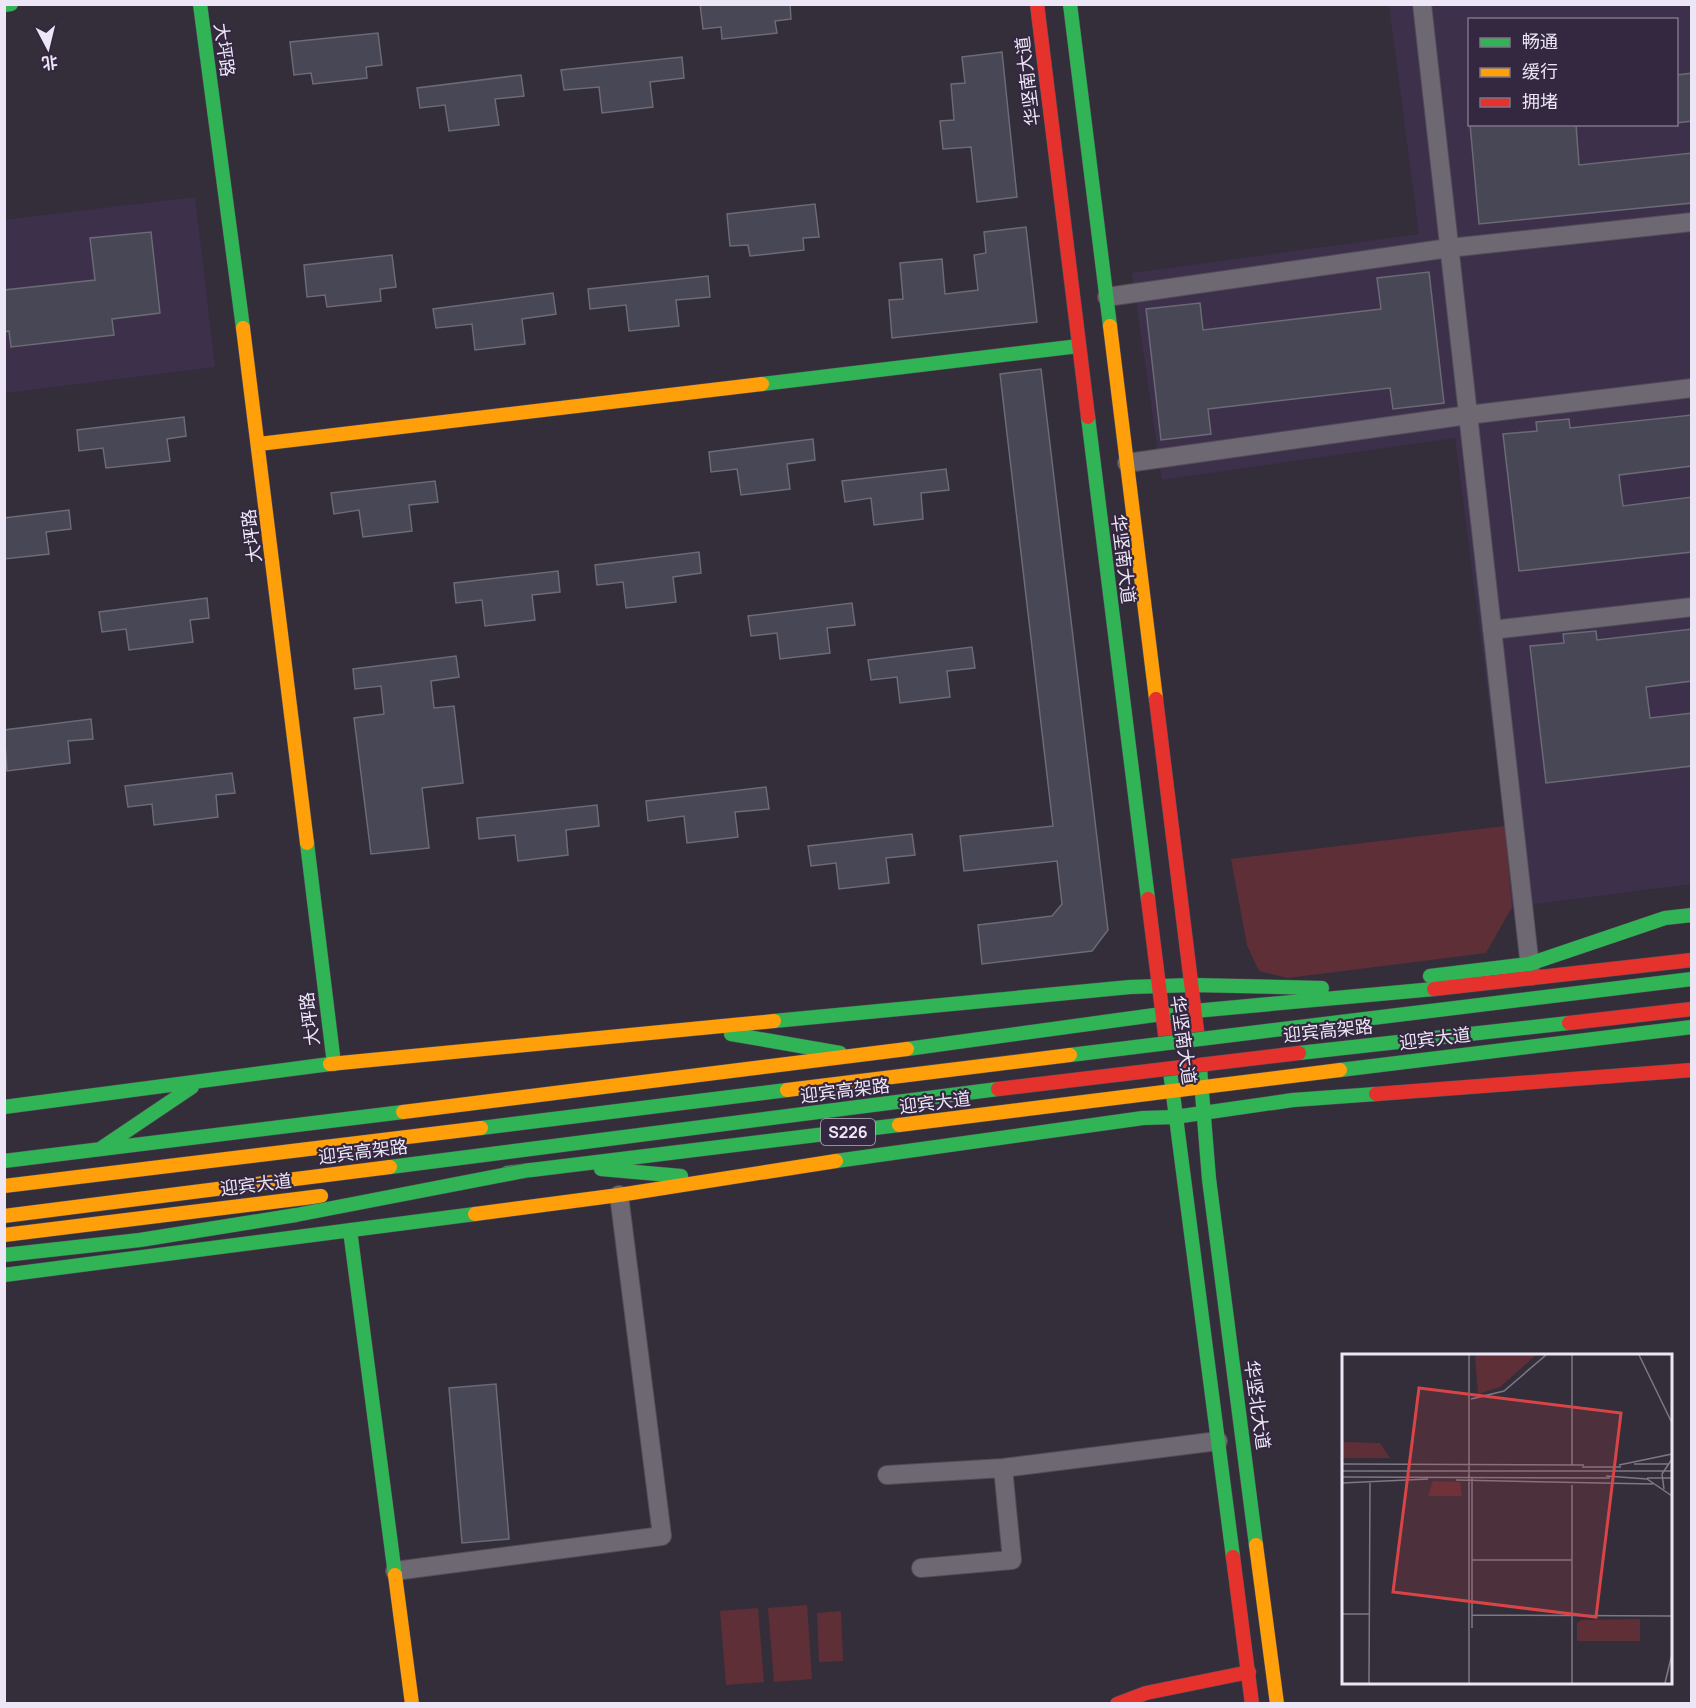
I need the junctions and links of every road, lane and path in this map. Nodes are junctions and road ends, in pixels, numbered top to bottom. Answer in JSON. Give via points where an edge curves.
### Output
{"nodes":[{"id":1,"x":11,"y":4,"type":"edge"},
{"id":2,"x":200,"y":4,"type":"edge"},
{"id":3,"x":1037,"y":4,"type":"edge"},
{"id":4,"x":1070,"y":4,"type":"edge"},
{"id":5,"x":1422,"y":4,"type":"edge"},
{"id":6,"x":4,"y":5,"type":"edge"},
{"id":7,"x":1692,"y":222,"type":"edge"},
{"id":8,"x":1449,"y":248,"type":"junction"},
{"id":9,"x":1107,"y":297,"type":"junction"},
{"id":10,"x":1079,"y":346,"type":"junction"},
{"id":11,"x":1692,"y":388,"type":"edge"},
{"id":12,"x":1468,"y":415,"type":"junction"},
{"id":13,"x":259,"y":444,"type":"junction"},
{"id":14,"x":1127,"y":463,"type":"junction"},
{"id":15,"x":1692,"y":608,"type":"edge"},
{"id":16,"x":1492,"y":630,"type":"junction"},
{"id":17,"x":1692,"y":915,"type":"edge"},
{"id":18,"x":1692,"y":960,"type":"edge"},
{"id":19,"x":1530,"y":972,"type":"junction"},
{"id":20,"x":1692,"y":980,"type":"edge"},
{"id":21,"x":1193,"y":985,"type":"junction"},
{"id":22,"x":1158,"y":988,"type":"junction"},
{"id":23,"x":1692,"y":1009,"type":"edge"},
{"id":24,"x":1195,"y":1011,"type":"junction"},
{"id":25,"x":1162,"y":1014,"type":"junction"},
{"id":26,"x":1692,"y":1027,"type":"edge"},
{"id":27,"x":698,"y":1029,"type":"junction"},
{"id":28,"x":855,"y":1056,"type":"junction"},
{"id":29,"x":334,"y":1064,"type":"junction"},
{"id":30,"x":1692,"y":1070,"type":"edge"},
{"id":31,"x":197,"y":1084,"type":"junction"},
{"id":32,"x":1202,"y":1087,"type":"junction"},
{"id":33,"x":1173,"y":1092,"type":"junction"},
{"id":34,"x":4,"y":1107,"type":"edge"},
{"id":35,"x":842,"y":1110,"type":"junction"},
{"id":36,"x":1204,"y":1112,"type":"junction"},
{"id":37,"x":1175,"y":1117,"type":"junction"},
{"id":38,"x":100,"y":1149,"type":"junction"},
{"id":39,"x":4,"y":1161,"type":"edge"},
{"id":40,"x":567,"y":1165,"type":"junction"},
{"id":41,"x":714,"y":1179,"type":"junction"},
{"id":42,"x":4,"y":1186,"type":"edge"},
{"id":43,"x":619,"y":1196,"type":"junction"},
{"id":44,"x":4,"y":1216,"type":"edge"},
{"id":45,"x":350,"y":1230,"type":"junction"},
{"id":46,"x":4,"y":1234,"type":"edge"},
{"id":47,"x":4,"y":1255,"type":"edge"},
{"id":48,"x":4,"y":1275,"type":"edge"},
{"id":49,"x":1218,"y":1441,"type":"junction"},
{"id":50,"x":1003,"y":1468,"type":"junction"},
{"id":51,"x":887,"y":1475,"type":"dead end"},
{"id":52,"x":921,"y":1568,"type":"dead end"},
{"id":53,"x":396,"y":1571,"type":"junction"},
{"id":54,"x":1249,"y":1672,"type":"junction"},
{"id":55,"x":412,"y":1704,"type":"edge"},
{"id":56,"x":1117,"y":1704,"type":"edge"},
{"id":57,"x":1252,"y":1704,"type":"edge"},
{"id":58,"x":1277,"y":1704,"type":"edge"}],
"edges":[{"from":1,"to":6,"type":"main road"},
{"from":2,"to":13,"type":"main road","name":"大坪路"},
{"from":3,"to":10,"type":"main road","name":"华坚南大道"},
{"from":4,"to":9,"type":"main road","name":"华坚南大道"},
{"from":5,"to":8,"type":"street"},
{"from":7,"to":8,"type":"street"},
{"from":8,"to":9,"type":"street"},
{"from":8,"to":12,"type":"street"},
{"from":9,"to":14,"type":"main road","name":"华坚南大道"},
{"from":10,"to":13,"type":"main road"},
{"from":10,"to":22,"type":"main road","name":"华坚南大道"},
{"from":11,"to":12,"type":"street"},
{"from":12,"to":14,"type":"street"},
{"from":12,"to":16,"type":"street"},
{"from":13,"to":29,"type":"main road","name":"大坪路"},
{"from":14,"to":21,"type":"main road","name":"华坚南大道"},
{"from":15,"to":16,"type":"street"},
{"from":16,"to":19,"type":"street"},
{"from":17,"to":19,"type":"main road","via":[[1665,918]]},
{"from":18,"to":19,"type":"main road"},
{"from":19,"to":21,"type":"main road","via":[[1324,988]]},
{"from":19,"to":24,"type":"main road"},
{"from":20,"to":42,"type":"main road","name":"迎宾高架路","bridge":true},
{"from":21,"to":22,"type":"main road"},
{"from":21,"to":24,"type":"main road","name":"华坚南大道"},
{"from":22,"to":25,"type":"main road","name":"华坚南大道"},
{"from":22,"to":27,"type":"main road","via":[[1130,987]]},
{"from":23,"to":35,"type":"main road","name":"迎宾高架路","bridge":true,"via":[[1204,1063]]},
{"from":24,"to":25,"type":"main road"},
{"from":24,"to":32,"type":"main road","name":"华坚南大道"},
{"from":25,"to":28,"type":"main road"},
{"from":25,"to":33,"type":"main road","name":"华坚南大道"},
{"from":26,"to":32,"type":"main road","name":"迎宾大道","number":"S226"},
{"from":27,"to":28,"type":"main road"},
{"from":27,"to":29,"type":"main road"},
{"from":28,"to":38,"type":"main road"},
{"from":29,"to":31,"type":"main road"},
{"from":30,"to":36,"type":"main road","via":[[1293,1100]]},
{"from":31,"to":34,"type":"main road"},
{"from":31,"to":38,"type":"main road"},
{"from":32,"to":33,"type":"main road","name":"迎宾大道","number":"S226"},
{"from":32,"to":36,"type":"main road","name":"华坚南大道"},
{"from":33,"to":37,"type":"main road","name":"华坚南大道"},
{"from":33,"to":40,"type":"main road","name":"迎宾大道","number":"S226"},
{"from":35,"to":44,"type":"main road","name":"迎宾高架路","bridge":true},
{"from":35,"to":47,"type":"main road","bridge":true,"via":[[296,1215],[140,1240]]},
{"from":36,"to":37,"type":"main road"},
{"from":36,"to":58,"type":"main road","name":"华坚北大道","via":[[1209,1179]]},
{"from":37,"to":41,"type":"main road","via":[[934,1146]]},
{"from":37,"to":49,"type":"main road"},
{"from":38,"to":39,"type":"main road"},
{"from":40,"to":41,"type":"main road"},
{"from":40,"to":46,"type":"main road","name":"迎宾大道","number":"S226"},
{"from":41,"to":43,"type":"main road"},
{"from":43,"to":45,"type":"main road"},
{"from":43,"to":53,"type":"street","via":[[662,1536]]},
{"from":45,"to":48,"type":"main road"},
{"from":45,"to":53,"type":"main road"},
{"from":49,"to":50,"type":"street"},
{"from":49,"to":54,"type":"main road"},
{"from":50,"to":51,"type":"street"},
{"from":50,"to":52,"type":"street","via":[[1012,1560]]},
{"from":53,"to":55,"type":"main road"},
{"from":54,"to":56,"type":"main road","via":[[1146,1693]]},
{"from":54,"to":57,"type":"main road"}]}
